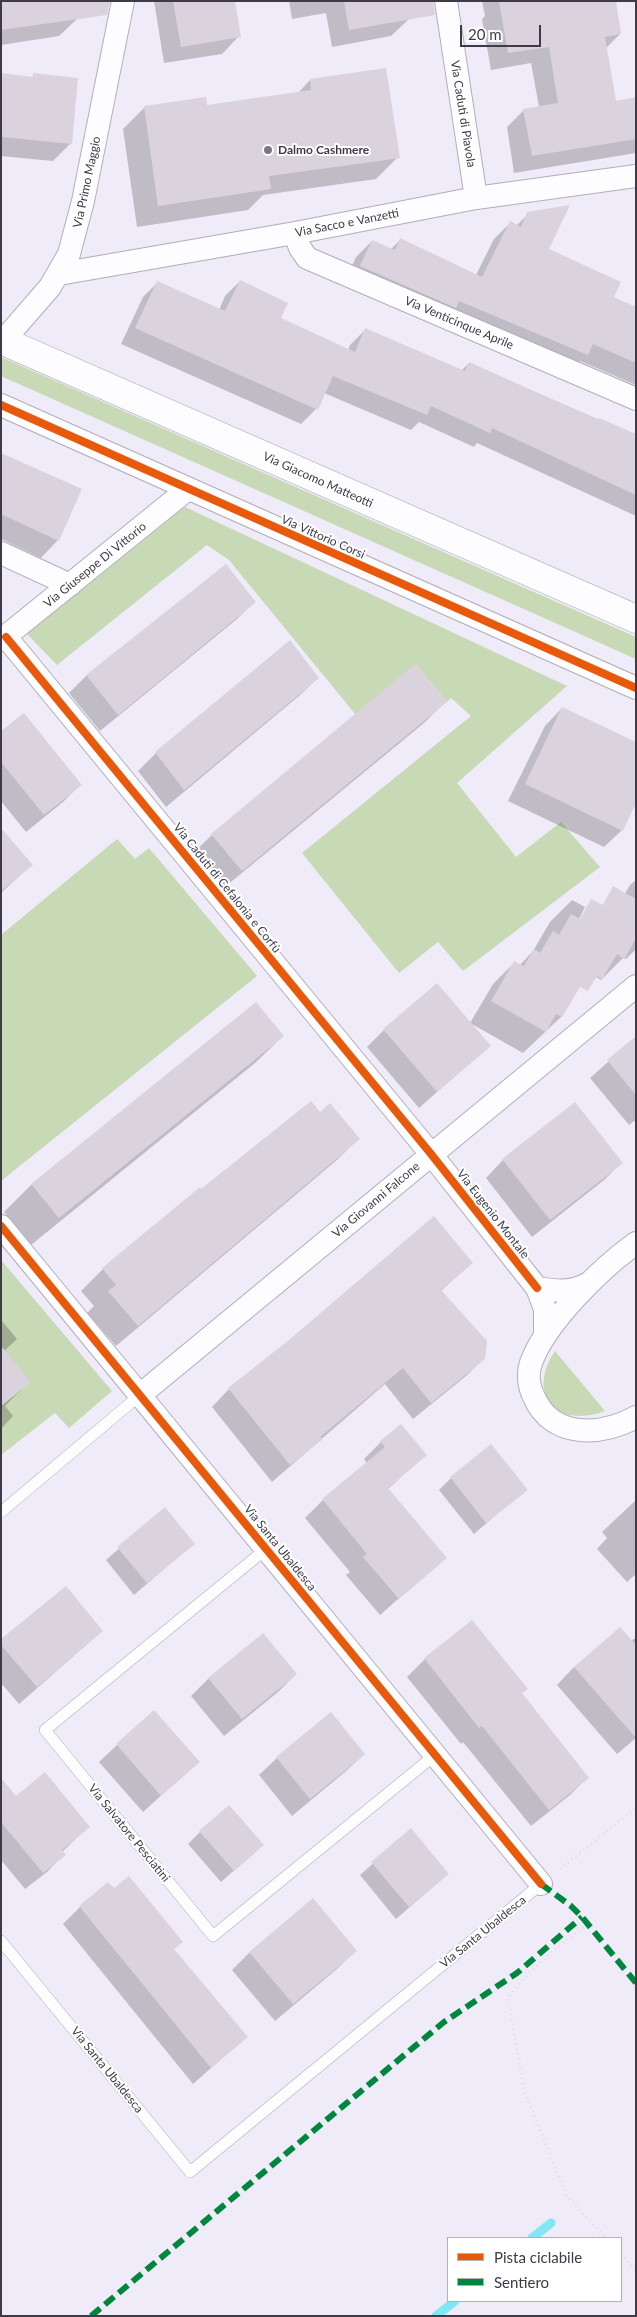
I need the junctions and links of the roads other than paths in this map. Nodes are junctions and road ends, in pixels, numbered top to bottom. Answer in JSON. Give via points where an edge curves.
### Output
{"nodes":[{"id":1,"x":123,"y":1,"type":"edge"},
{"id":2,"x":446,"y":1,"type":"edge"},
{"id":3,"x":636,"y":176,"type":"edge"},
{"id":4,"x":476,"y":198,"type":"junction"},
{"id":5,"x":295,"y":233,"type":"junction"},
{"id":6,"x":58,"y":274,"type":"junction"},
{"id":7,"x":2,"y":340,"type":"edge"},
{"id":8,"x":636,"y":399,"type":"edge"},
{"id":9,"x":1,"y":405,"type":"edge"},
{"id":10,"x":188,"y":490,"type":"junction"},
{"id":11,"x":1,"y":553,"type":"edge"},
{"id":12,"x":70,"y":585,"type":"junction"},
{"id":13,"x":636,"y":619,"type":"edge"},
{"id":14,"x":3,"y":638,"type":"edge"},
{"id":15,"x":636,"y":688,"type":"edge"},
{"id":16,"x":636,"y":986,"type":"edge"},
{"id":17,"x":431,"y":1154,"type":"junction"},
{"id":18,"x":1,"y":1226,"type":"edge"},
{"id":19,"x":636,"y":1243,"type":"edge"},
{"id":20,"x":590,"y":1283,"type":"junction"},
{"id":21,"x":537,"y":1288,"type":"junction"},
{"id":22,"x":545,"y":1335,"type":"junction"},
{"id":23,"x":140,"y":1395,"type":"junction"},
{"id":24,"x":636,"y":1417,"type":"edge"},
{"id":25,"x":1,"y":1512,"type":"edge"},
{"id":26,"x":266,"y":1549,"type":"junction"},
{"id":27,"x":435,"y":1755,"type":"junction"},
{"id":28,"x":541,"y":1884,"type":"joint"},
{"id":29,"x":1,"y":1941,"type":"edge"}],
"edges":[{"from":1,"to":6,"type":"street","name":"Via Primo Maggio","via":[[83,201],[69,254]]},
{"from":2,"to":4,"type":"street","name":"Via Caduti di Piavola"},
{"from":3,"to":4,"type":"street","name":"Via Sacco e Vanzetti"},
{"from":4,"to":5,"type":"street","name":"Via Sacco e Vanzetti"},
{"from":5,"to":6,"type":"street","name":"Via Sacco e Vanzetti"},
{"from":5,"to":8,"type":"street","name":"Via Venticinque Aprile","via":[[307,258]]},
{"from":6,"to":7,"type":"street","name":"Via Primo Maggio","via":[[32,310]]},
{"from":7,"to":13,"type":"main road","name":"Via Giacomo Matteotti"},
{"from":9,"to":10,"type":"street","name":"Via Vittorio Corsi"},
{"from":10,"to":12,"type":"street","name":"Via Giuseppe Di Vittorio"},
{"from":10,"to":15,"type":"street","name":"Via Vittorio Corsi"},
{"from":11,"to":12,"type":"street"},
{"from":12,"to":14,"type":"street","name":"Via Giuseppe Di Vittorio"},
{"from":14,"to":17,"type":"street","name":"Via Caduti di Cefalonia e Corfù"},
{"from":16,"to":17,"type":"street","name":"Via Giovanni Falcone"},
{"from":17,"to":21,"type":"street","name":"Via Eugenio Montale"},
{"from":17,"to":23,"type":"street","name":"Via Giovanni Falcone"},
{"from":18,"to":23,"type":"street","name":"Via Santa Ubaldesca"},
{"from":19,"to":20,"type":"street"},
{"from":20,"to":21,"type":"street","via":[[576,1290]]},
{"from":20,"to":22,"type":"street"},
{"from":21,"to":22,"type":"street","name":"Via Eugenio Montale","via":[[545,1309]]},
{"from":22,"to":24,"type":"street","via":[[530,1366],[529,1379],[537,1403],[546,1416],[562,1426],[594,1432]]},
{"from":23,"to":25,"type":"lane"},
{"from":23,"to":26,"type":"street","name":"Via Santa Ubaldesca"},
{"from":26,"to":27,"type":"street","name":"Via Santa Ubaldesca"},
{"from":26,"to":27,"type":"lane","name":"Via Salvatore Pesciatini","via":[[45,1730],[206,1928],[213,1936]]},
{"from":27,"to":28,"type":"street","name":"Via Santa Ubaldesca"},
{"from":28,"to":29,"type":"lane","name":"Via Santa Ubaldesca","via":[[190,2172]]}]}
